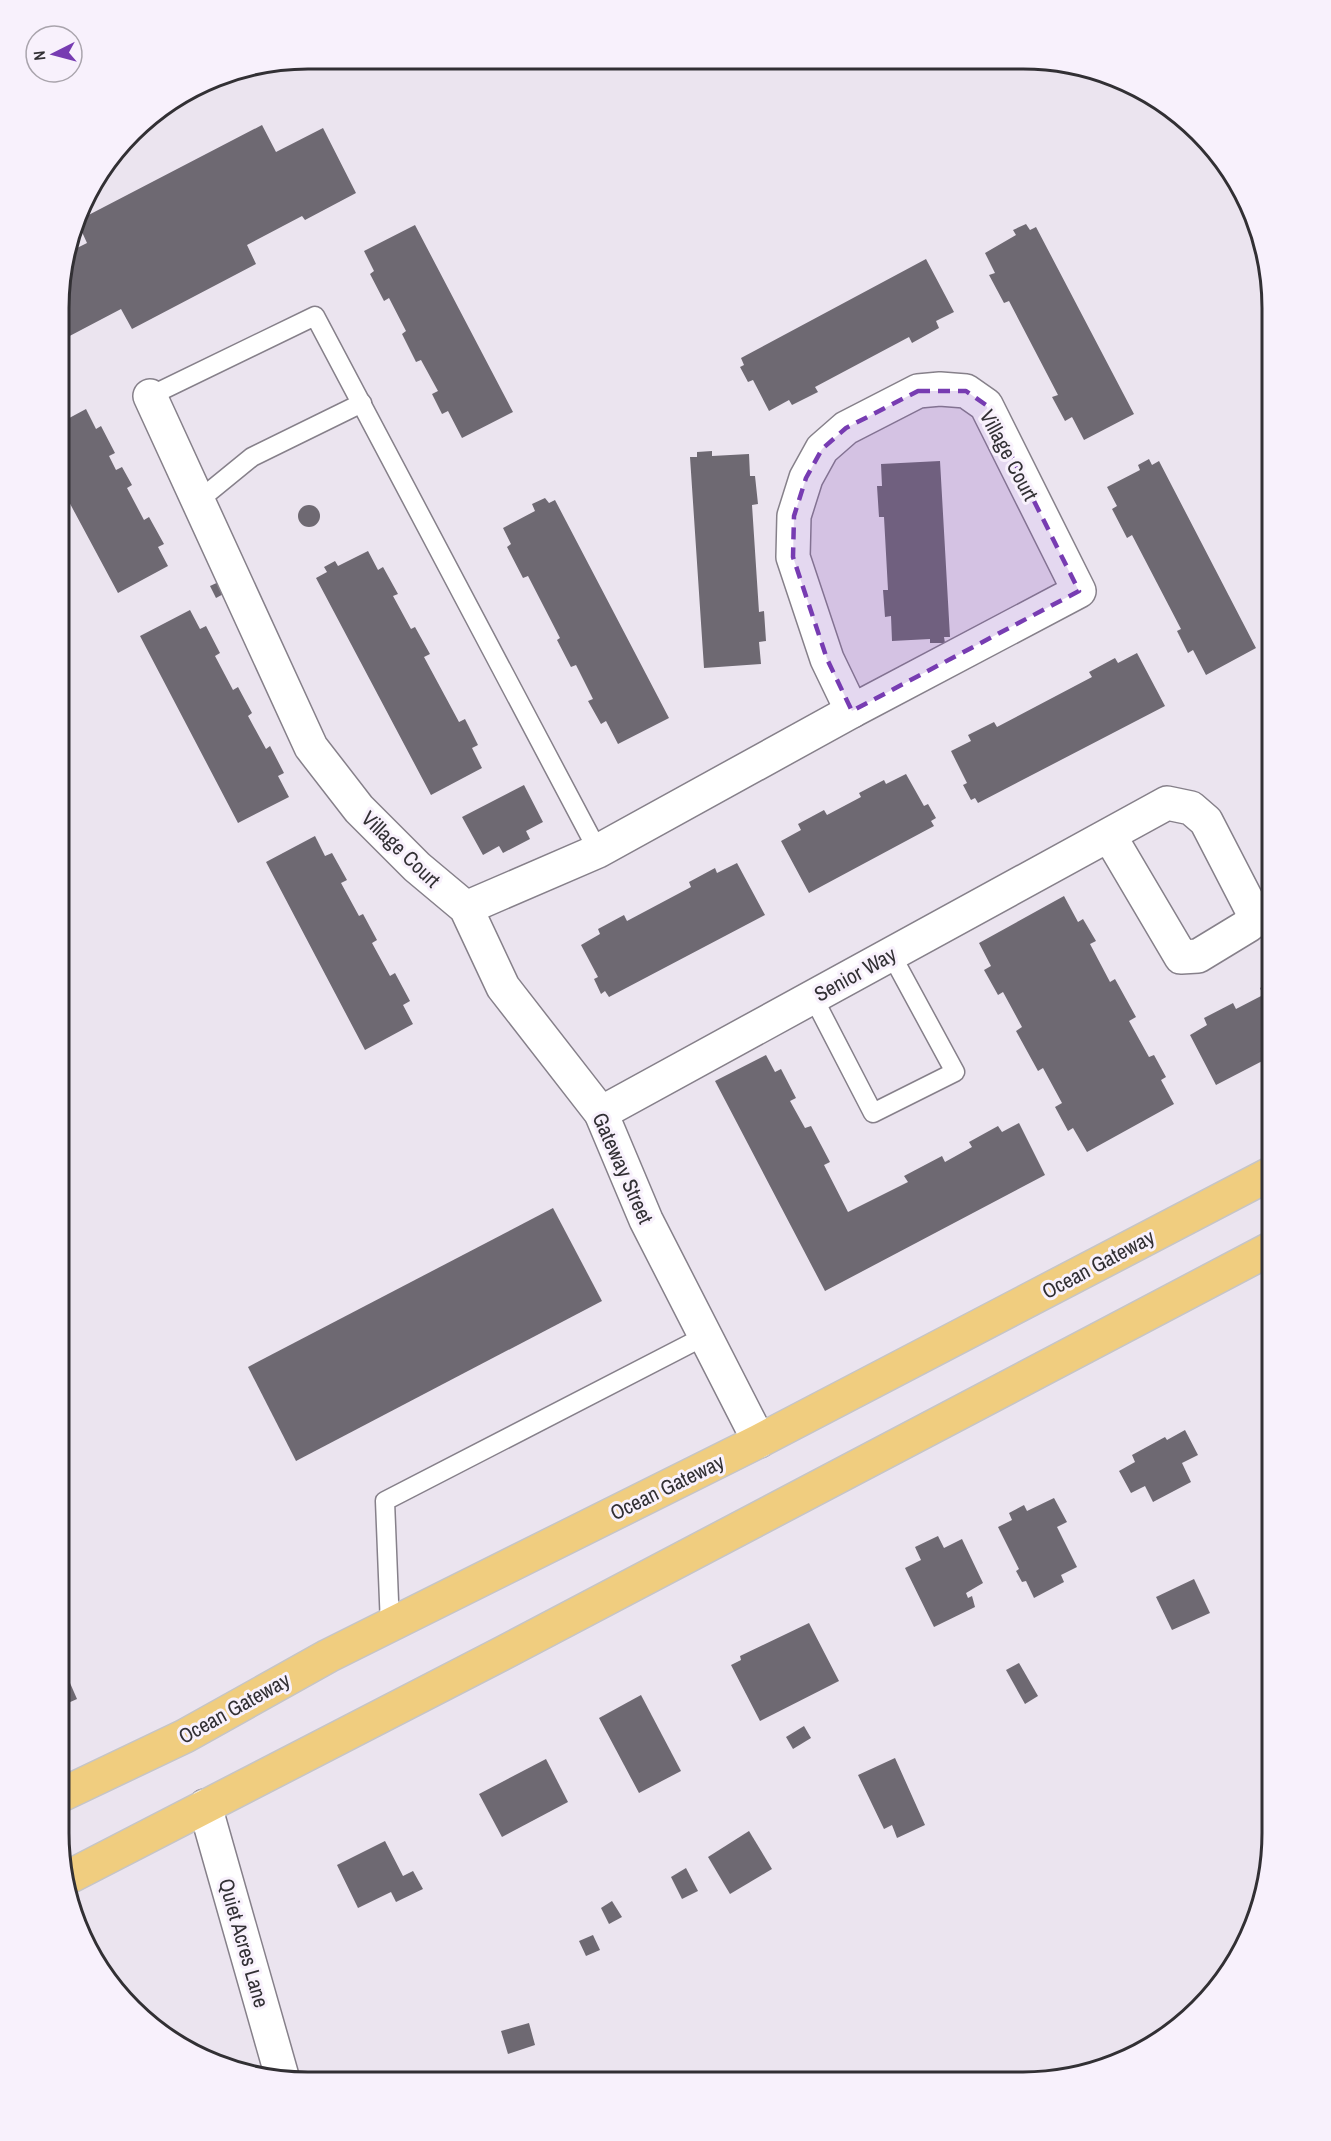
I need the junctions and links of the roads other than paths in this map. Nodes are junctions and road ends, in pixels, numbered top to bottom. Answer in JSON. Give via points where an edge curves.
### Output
{"nodes":[{"id":1,"x":150,"y":396,"type":"joint"},
{"id":2,"x":362,"y":404,"type":"junction"},
{"id":3,"x":198,"y":501,"type":"junction"},
{"id":4,"x":852,"y":711,"type":"junction"},
{"id":5,"x":1109,"y":835,"type":"junction"},
{"id":6,"x":598,"y":851,"type":"junction"},
{"id":7,"x":466,"y":908,"type":"junction"},
{"id":8,"x":891,"y":954,"type":"junction"},
{"id":9,"x":813,"y":997,"type":"junction"},
{"id":10,"x":601,"y":1113,"type":"junction"},
{"id":11,"x":1262,"y":1178,"type":"edge"},
{"id":12,"x":1262,"y":1253,"type":"edge"},
{"id":13,"x":705,"y":1336,"type":"junction"},
{"id":14,"x":759,"y":1441,"type":"junction"},
{"id":15,"x":390,"y":1626,"type":"junction"},
{"id":16,"x":69,"y":1791,"type":"edge"},
{"id":17,"x":205,"y":1806,"type":"junction"},
{"id":18,"x":73,"y":1875,"type":"edge"},
{"id":19,"x":280,"y":2070,"type":"edge"}],
"edges":[{"from":1,"to":2,"type":"lane","via":[[315,316]]},
{"from":1,"to":3,"type":"street","name":"Village Court"},
{"from":2,"to":3,"type":"lane","via":[[252,457]]},
{"from":2,"to":6,"type":"lane"},
{"from":3,"to":7,"type":"street","name":"Village Court","via":[[311,747],[359,809],[417,867]]},
{"from":4,"to":4,"type":"street","name":"Village Court","via":[[1079,591],[986,405],[966,391],[918,391],[846,428],[822,449],[806,478],[795,516],[793,557],[827,659]]},
{"from":4,"to":6,"type":"street","name":"Village Court"},
{"from":5,"to":5,"type":"street","name":"Senior Way","via":[[1181,957],[1198,956],[1249,925],[1253,912],[1206,821],[1191,807],[1167,803]]},
{"from":5,"to":8,"type":"street","name":"Senior Way"},
{"from":6,"to":7,"type":"street","name":"Village Court"},
{"from":7,"to":10,"type":"street","name":"Gateway Street","via":[[503,987]]},
{"from":8,"to":9,"type":"street","name":"Senior Way"},
{"from":8,"to":9,"type":"lane","via":[[955,1072],[873,1113]]},
{"from":9,"to":10,"type":"street","name":"Senior Way"},
{"from":10,"to":13,"type":"street","name":"Gateway Street","via":[[646,1220]]},
{"from":11,"to":14,"type":"main road","name":"Ocean Gateway"},
{"from":12,"to":17,"type":"main road"},
{"from":13,"to":14,"type":"street","name":"Gateway Street"},
{"from":13,"to":15,"type":"lane","via":[[384,1501]]},
{"from":14,"to":15,"type":"main road","name":"Ocean Gateway"},
{"from":15,"to":16,"type":"main road","name":"Ocean Gateway","via":[[185,1736]]},
{"from":17,"to":18,"type":"main road"},
{"from":17,"to":19,"type":"street","name":"Quiet Acres Lane"}]}
